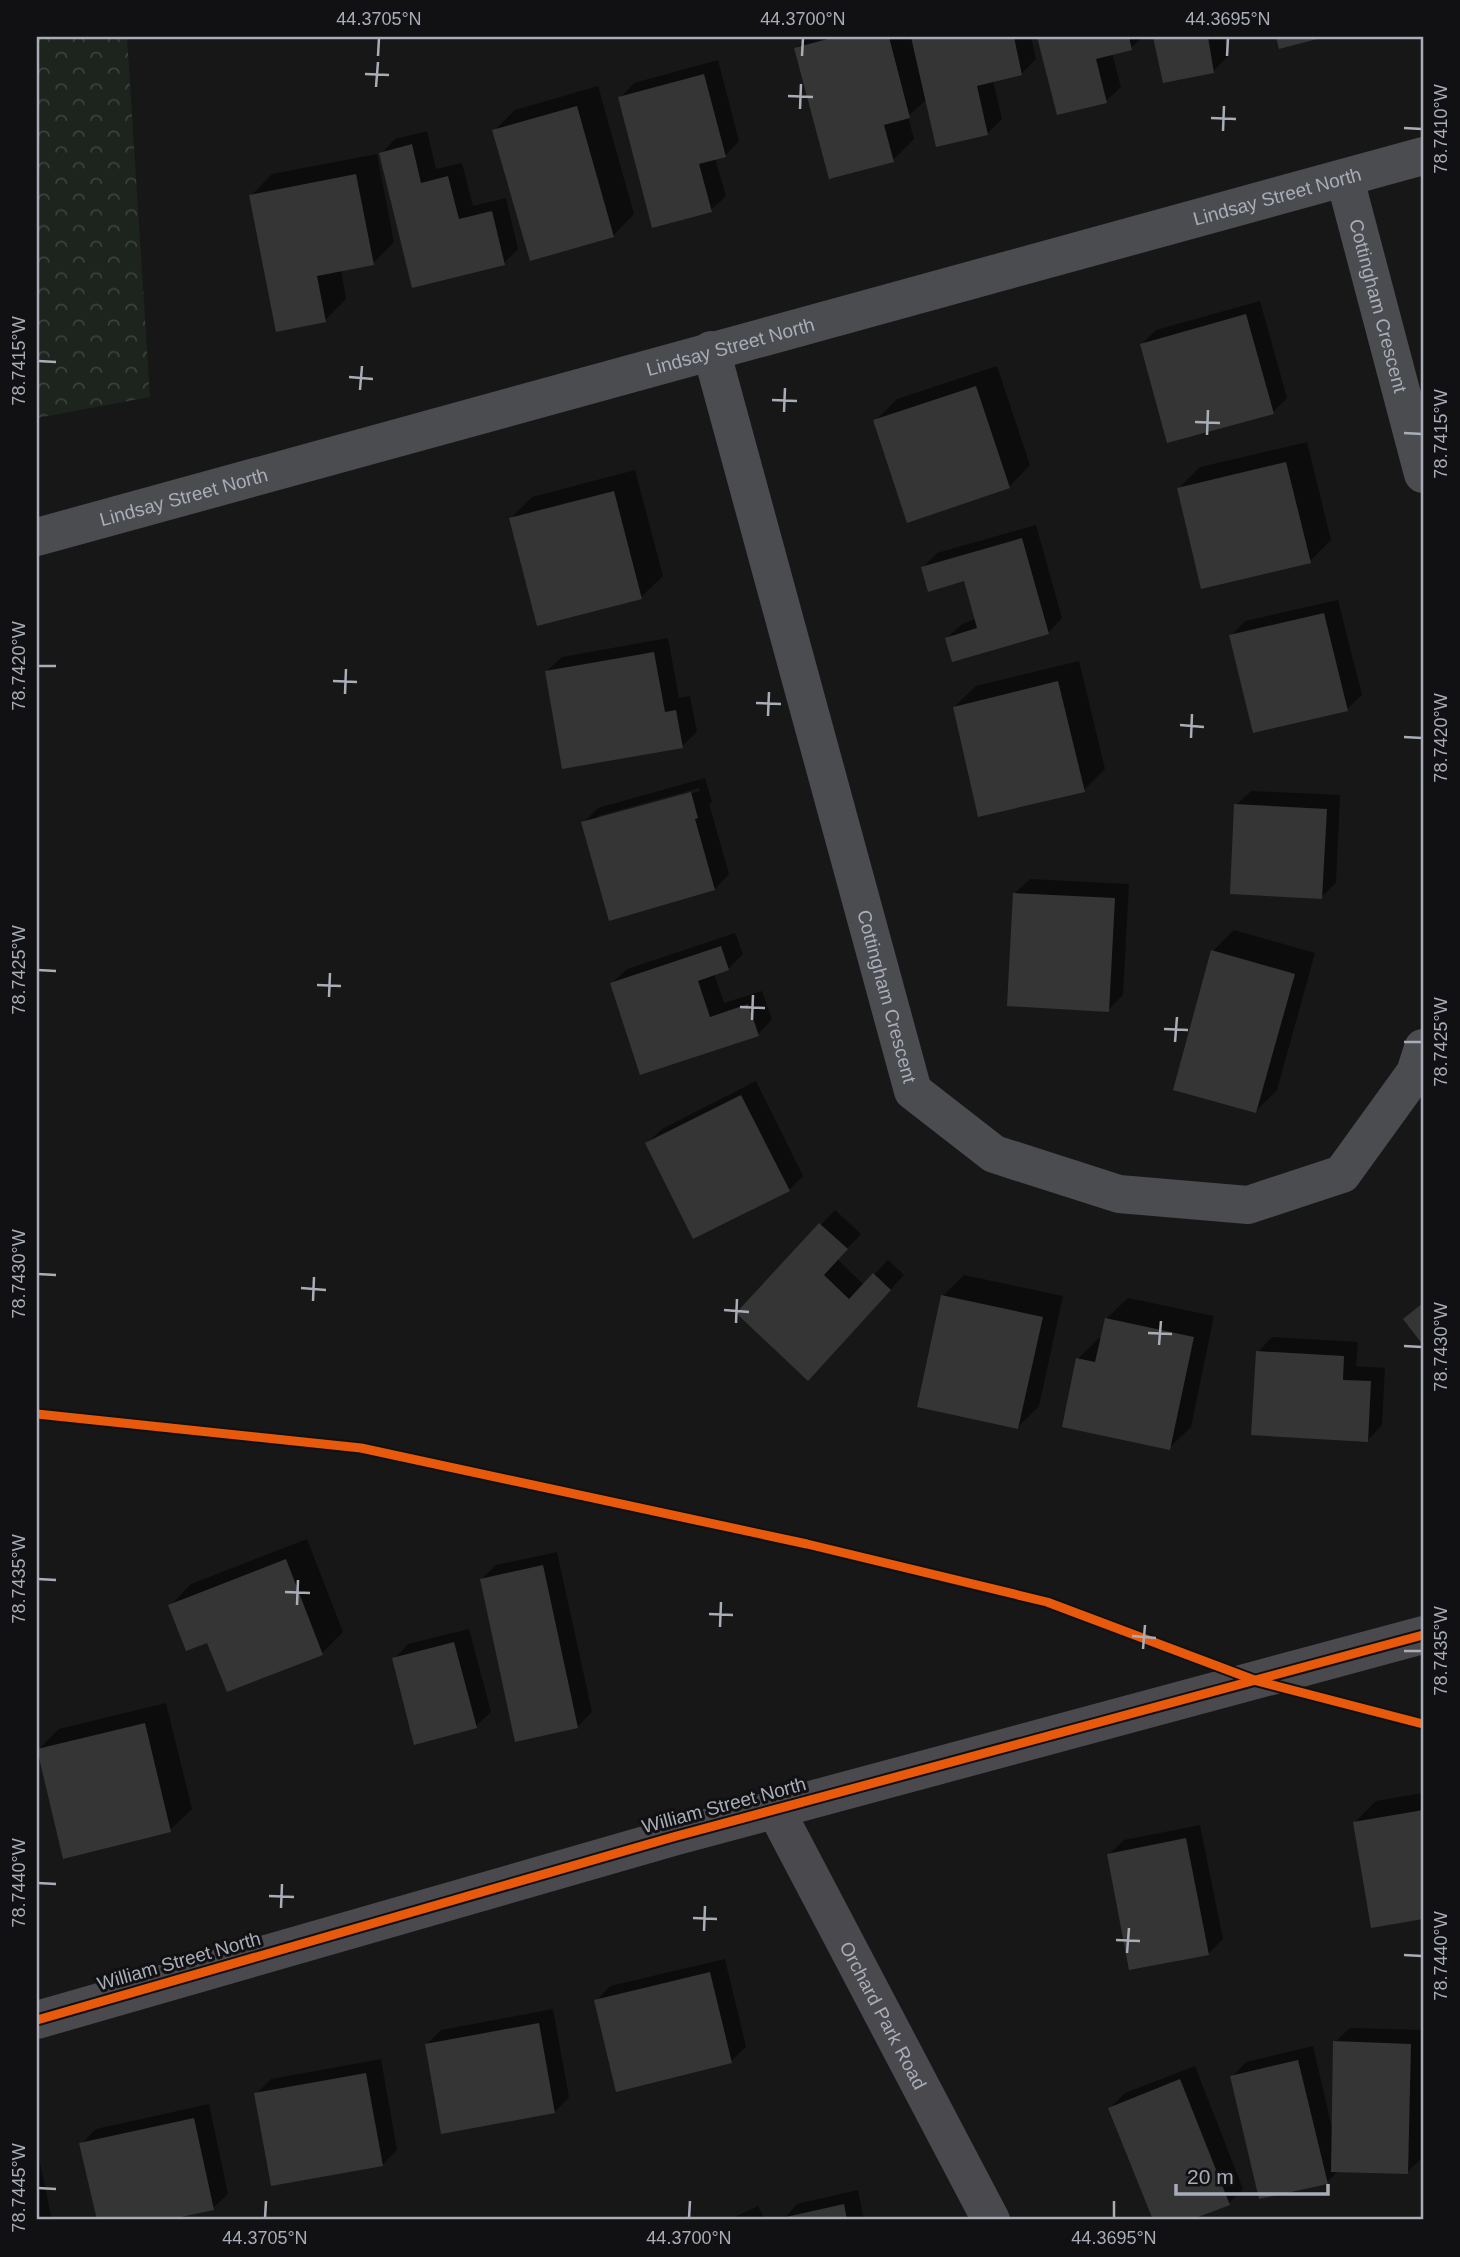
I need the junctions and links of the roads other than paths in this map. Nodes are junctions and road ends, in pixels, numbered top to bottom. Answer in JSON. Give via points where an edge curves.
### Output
{"nodes":[{"id":1,"x":1423,"y":156,"type":"edge"},
{"id":2,"x":1345,"y":179,"type":"junction"},
{"id":3,"x":712,"y":350,"type":"junction"},
{"id":4,"x":1423,"y":474,"type":"edge"},
{"id":5,"x":37,"y":537,"type":"edge"},
{"id":6,"x":1423,"y":1048,"type":"edge"},
{"id":7,"x":1423,"y":1635,"type":"edge"},
{"id":8,"x":775,"y":1809,"type":"junction"},
{"id":9,"x":37,"y":2020,"type":"edge"},
{"id":10,"x":991,"y":2220,"type":"edge"}],
"edges":[{"from":1,"to":2,"type":"street","name":"Lindsay Street North"},
{"from":2,"to":3,"type":"street","name":"Lindsay Street North"},
{"from":2,"to":4,"type":"street","name":"Cottingham Crescent"},
{"from":3,"to":5,"type":"street","name":"Lindsay Street North"},
{"from":3,"to":6,"type":"street","name":"Cottingham Crescent","via":[[913,1091],[995,1154],[1119,1194],[1248,1205],[1342,1174],[1415,1073]]},
{"from":7,"to":8,"type":"street","name":"William Street North"},
{"from":8,"to":9,"type":"street","name":"William Street North"},
{"from":8,"to":10,"type":"street","name":"Orchard Park Road"}]}
